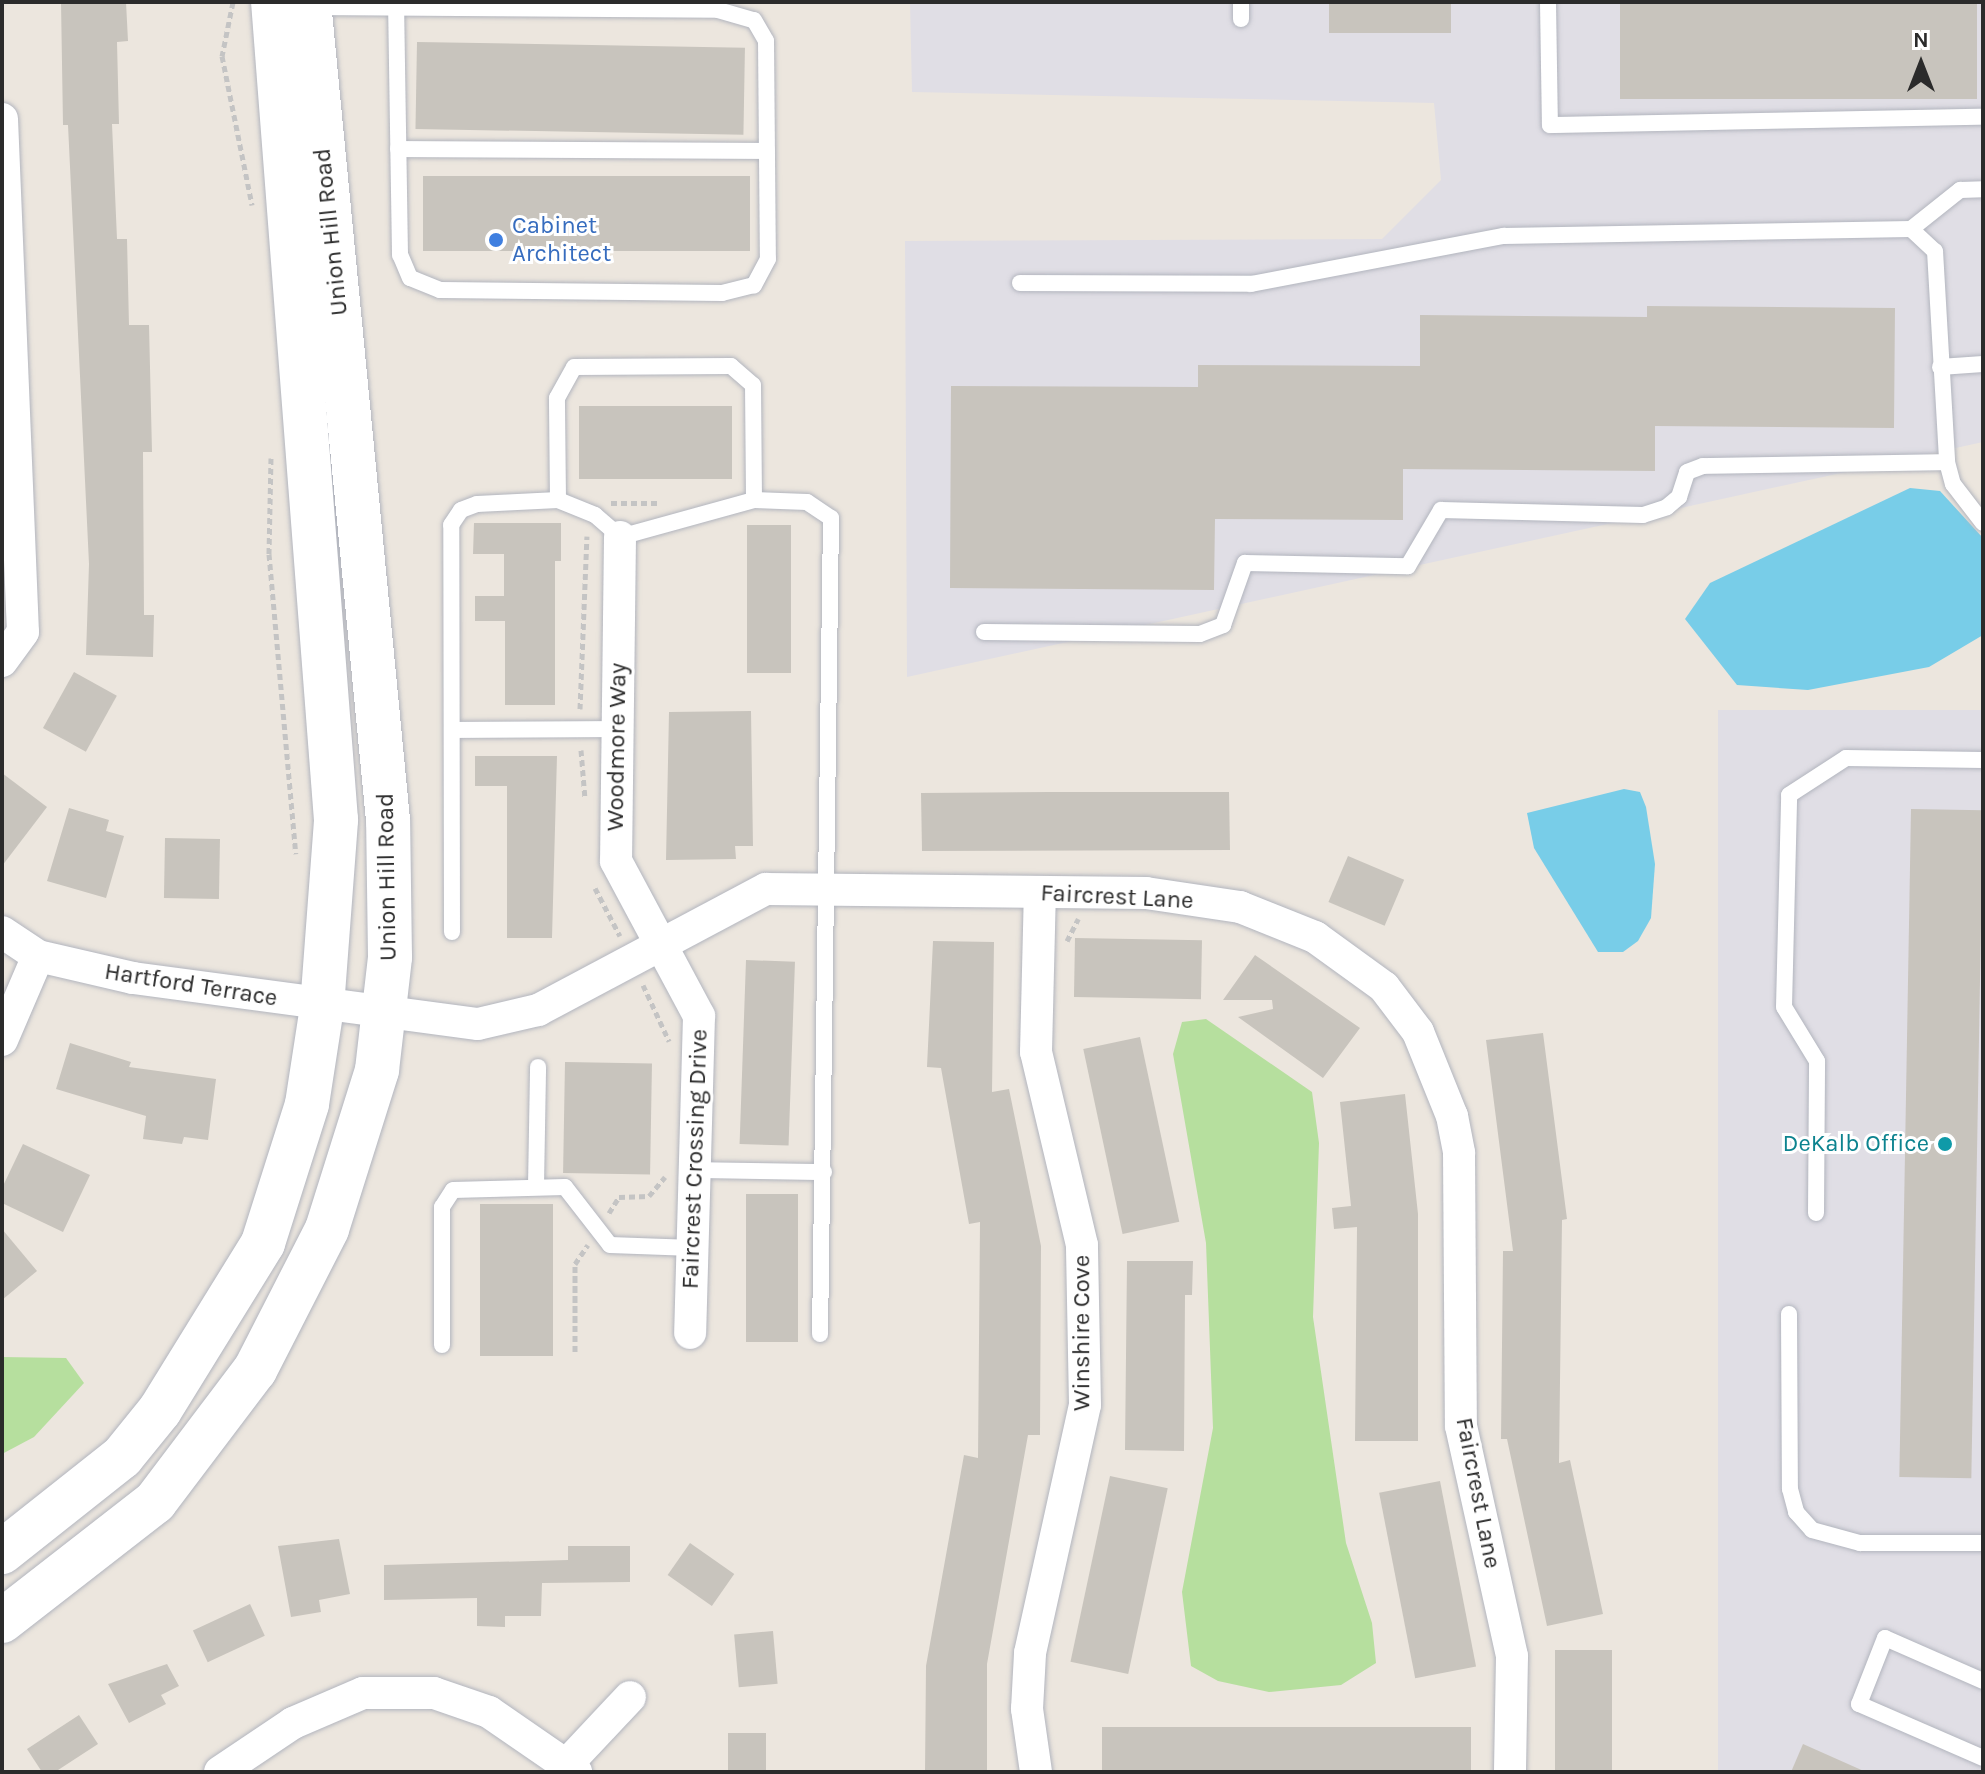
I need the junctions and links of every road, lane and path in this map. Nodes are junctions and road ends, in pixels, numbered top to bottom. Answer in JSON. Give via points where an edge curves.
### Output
{"nodes":[{"id":1,"x":1548,"y":2,"type":"edge"},
{"id":2,"x":279,"y":4,"type":"edge"},
{"id":3,"x":396,"y":8,"type":"junction"},
{"id":4,"x":1983,"y":117,"type":"edge"},
{"id":5,"x":2,"y":119,"type":"edge"},
{"id":6,"x":398,"y":149,"type":"junction"},
{"id":7,"x":767,"y":151,"type":"junction"},
{"id":8,"x":1983,"y":189,"type":"edge"},
{"id":9,"x":253,"y":214,"type":"dead end"},
{"id":10,"x":1911,"y":229,"type":"junction"},
{"id":11,"x":1020,"y":283,"type":"dead end"},
{"id":12,"x":1983,"y":364,"type":"edge"},
{"id":13,"x":1940,"y":367,"type":"junction"},
{"id":14,"x":271,"y":450,"type":"dead end"},
{"id":15,"x":1947,"y":462,"type":"junction"},
{"id":16,"x":558,"y":500,"type":"junction"},
{"id":17,"x":754,"y":500,"type":"junction"},
{"id":18,"x":1983,"y":523,"type":"edge"},
{"id":19,"x":620,"y":537,"type":"junction"},
{"id":20,"x":984,"y":632,"type":"dead end"},
{"id":21,"x":2,"y":661,"type":"edge"},
{"id":22,"x":616,"y":729,"type":"junction"},
{"id":23,"x":452,"y":730,"type":"junction"},
{"id":24,"x":1983,"y":760,"type":"edge"},
{"id":25,"x":297,"y":862,"type":"dead end"},
{"id":26,"x":825,"y":890,"type":"junction"},
{"id":27,"x":1040,"y":892,"type":"junction"},
{"id":28,"x":2,"y":932,"type":"edge"},
{"id":29,"x":452,"y":932,"type":"dead end"},
{"id":30,"x":660,"y":947,"type":"junction"},
{"id":31,"x":38,"y":956,"type":"junction"},
{"id":32,"x":322,"y":1007,"type":"junction"},
{"id":33,"x":387,"y":1014,"type":"junction"},
{"id":34,"x":2,"y":1040,"type":"edge"},
{"id":35,"x":538,"y":1067,"type":"dead end"},
{"id":36,"x":695,"y":1170,"type":"junction"},
{"id":37,"x":824,"y":1172,"type":"junction"},
{"id":38,"x":536,"y":1186,"type":"junction"},
{"id":39,"x":1816,"y":1213,"type":"dead end"},
{"id":40,"x":693,"y":1248,"type":"junction"},
{"id":41,"x":1789,"y":1314,"type":"dead end"},
{"id":42,"x":690,"y":1333,"type":"dead end"},
{"id":43,"x":820,"y":1334,"type":"dead end"},
{"id":44,"x":442,"y":1345,"type":"dead end"},
{"id":45,"x":1983,"y":1543,"type":"edge"},
{"id":46,"x":2,"y":1552,"type":"edge"},
{"id":47,"x":2,"y":1621,"type":"edge"},
{"id":48,"x":1983,"y":1681,"type":"edge"},
{"id":49,"x":630,"y":1697,"type":"dead end"},
{"id":50,"x":1983,"y":1758,"type":"edge"},
{"id":51,"x":573,"y":1767,"type":"edge"},
{"id":52,"x":220,"y":1772,"type":"edge"},
{"id":53,"x":1036,"y":1772,"type":"edge"},
{"id":54,"x":1510,"y":1772,"type":"edge"}],
"edges":[{"from":1,"to":4,"type":"lane","via":[[1550,125]]},
{"from":2,"to":3,"type":"lane"},
{"from":2,"to":9,"type":"path","via":[[222,56]]},
{"from":2,"to":32,"type":"street","name":"Union Hill Road","via":[[336,820]]},
{"from":2,"to":33,"type":"street","name":"Union Hill Road","via":[[388,820]]},
{"from":3,"to":6,"type":"lane"},
{"from":3,"to":7,"type":"lane","via":[[718,10],[754,20],[766,41]]},
{"from":5,"to":21,"type":"street","via":[[23,632]]},
{"from":6,"to":7,"type":"lane"},
{"from":6,"to":7,"type":"lane","via":[[400,255],[410,278],[440,290],[722,293],[754,285],[768,259]]},
{"from":8,"to":10,"type":"lane","via":[[1960,190]]},
{"from":10,"to":11,"type":"lane","via":[[1503,236],[1251,284]]},
{"from":10,"to":13,"type":"lane","via":[[1935,251]]},
{"from":12,"to":13,"type":"lane"},
{"from":13,"to":15,"type":"lane"},
{"from":14,"to":25,"type":"path","via":[[269,554]]},
{"from":15,"to":18,"type":"lane","via":[[1953,484]]},
{"from":15,"to":20,"type":"lane","via":[[1703,466],[1687,472],[1679,497],[1667,507],[1643,515],[1441,510],[1408,566],[1245,563],[1223,625],[1200,634]]},
{"from":16,"to":17,"type":"lane","via":[[557,398],[574,367],[700,366],[731,366],[753,385]]},
{"from":16,"to":19,"type":"lane","via":[[595,515]]},
{"from":16,"to":23,"type":"lane","via":[[477,504],[461,510],[451,525]]},
{"from":17,"to":19,"type":"lane"},
{"from":17,"to":26,"type":"lane","via":[[807,502],[831,518]]},
{"from":19,"to":22,"type":"street","name":"Woodmore Way"},
{"from":22,"to":23,"type":"lane"},
{"from":22,"to":30,"type":"street","name":"Woodmore Way","via":[[616,861]]},
{"from":23,"to":29,"type":"lane"},
{"from":24,"to":39,"type":"lane","via":[[1846,758],[1789,795],[1784,1007],[1817,1061]]},
{"from":26,"to":27,"type":"street","name":"Faircrest Lane"},
{"from":26,"to":30,"type":"street","name":"Faircrest Lane","via":[[766,889]]},
{"from":26,"to":37,"type":"lane"},
{"from":27,"to":53,"type":"street","name":"Winshire Cove","via":[[1036,1052],[1082,1245],[1085,1405],[1030,1653],[1027,1709]]},
{"from":27,"to":54,"type":"street","name":"Faircrest Lane","via":[[1146,893],[1240,907],[1315,937],[1384,987],[1418,1032],[1447,1104],[1459,1153],[1461,1426],[1512,1656]]},
{"from":28,"to":31,"type":"street","name":"Hartford Terrace"},
{"from":30,"to":33,"type":"street","name":"Faircrest Lane","via":[[509,1022]]},
{"from":30,"to":36,"type":"street","name":"Faircrest Crossing Drive","via":[[699,1016]]},
{"from":31,"to":32,"type":"street","name":"Hartford Terrace","via":[[133,978]]},
{"from":31,"to":34,"type":"street"},
{"from":32,"to":33,"type":"street","name":"Hartford Terrace"},
{"from":32,"to":46,"type":"street","name":"Union Hill Road","via":[[289,1172],[263,1243],[212,1332],[122,1457]]},
{"from":33,"to":47,"type":"street","name":"Union Hill Road","via":[[369,1097],[327,1229],[255,1370],[155,1502]]},
{"from":35,"to":38,"type":"lane"},
{"from":36,"to":37,"type":"lane"},
{"from":36,"to":40,"type":"street","name":"Faircrest Crossing Drive"},
{"from":37,"to":43,"type":"lane"},
{"from":38,"to":40,"type":"lane","via":[[565,1187],[610,1245]]},
{"from":38,"to":44,"type":"lane","via":[[453,1190],[442,1207]]},
{"from":40,"to":42,"type":"street","name":"Faircrest Crossing Drive"},
{"from":41,"to":45,"type":"lane","via":[[1790,1489],[1796,1512],[1812,1530],[1860,1543]]},
{"from":48,"to":50,"type":"lane","via":[[1885,1638],[1859,1704]]},
{"from":49,"to":51,"type":"street"},
{"from":51,"to":52,"type":"street","via":[[489,1712],[434,1693],[363,1693],[293,1723]]}]}
